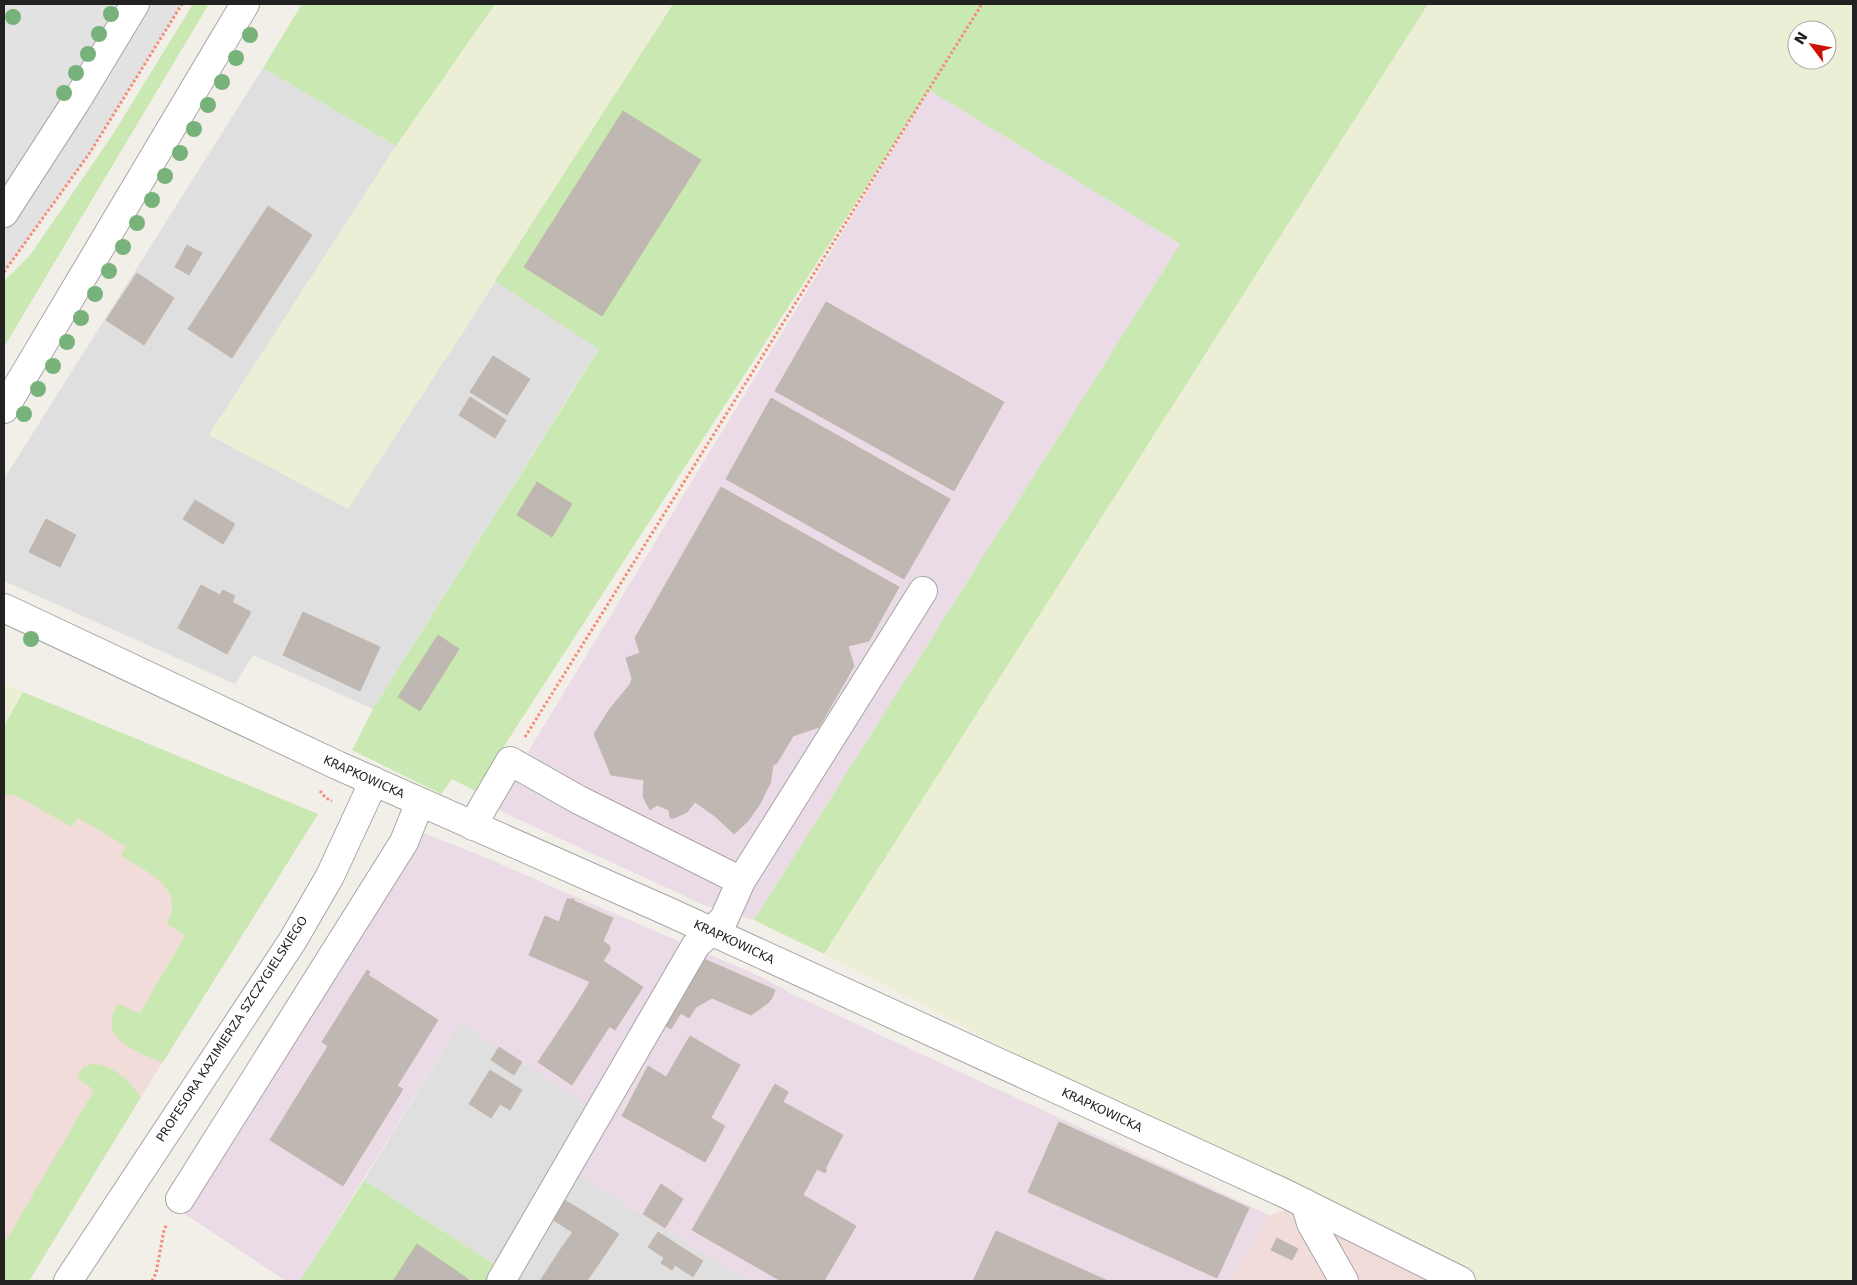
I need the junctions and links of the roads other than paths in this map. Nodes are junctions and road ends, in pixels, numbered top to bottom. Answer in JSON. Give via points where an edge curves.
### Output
{"nodes":[{"id":1,"x":135,"y":4,"type":"edge"},
{"id":2,"x":245,"y":4,"type":"edge"},
{"id":3,"x":4,"y":213,"type":"edge"},
{"id":4,"x":4,"y":409,"type":"edge"},
{"id":5,"x":923,"y":591,"type":"dead end"},
{"id":6,"x":4,"y":608,"type":"edge"},
{"id":7,"x":374,"y":782,"type":"junction"},
{"id":8,"x":420,"y":802,"type":"junction"},
{"id":9,"x":474,"y":826,"type":"junction"},
{"id":10,"x":741,"y":881,"type":"junction"},
{"id":11,"x":711,"y":931,"type":"junction"},
{"id":12,"x":180,"y":1199,"type":"road end"},
{"id":13,"x":1305,"y":1203,"type":"junction"},
{"id":14,"x":69,"y":1277,"type":"edge"},
{"id":15,"x":501,"y":1281,"type":"edge"},
{"id":16,"x":1344,"y":1281,"type":"edge"},
{"id":17,"x":1461,"y":1281,"type":"edge"}],
"edges":[{"from":1,"to":3,"type":"street"},
{"from":2,"to":4,"type":"street"},
{"from":5,"to":10,"type":"street"},
{"from":6,"to":7,"type":"street","name":"KRAPKOWICKA"},
{"from":7,"to":8,"type":"street","name":"KRAPKOWICKA"},
{"from":7,"to":14,"type":"street","name":"PROFESORA KAZIMIERZA SZCZYGIELSKIEGO","via":[[330,876],[293,940]]},
{"from":8,"to":9,"type":"street","name":"KRAPKOWICKA"},
{"from":8,"to":12,"type":"street","via":[[404,842]]},
{"from":9,"to":10,"type":"street","via":[[510,761],[579,800]]},
{"from":9,"to":11,"type":"street","name":"KRAPKOWICKA"},
{"from":10,"to":11,"type":"street","via":[[724,918]]},
{"from":11,"to":13,"type":"street","name":"KRAPKOWICKA"},
{"from":11,"to":15,"type":"street","via":[[691,953]]},
{"from":13,"to":16,"type":"street","via":[[1311,1222]]},
{"from":13,"to":17,"type":"street","name":"KRAPKOWICKA"}]}
